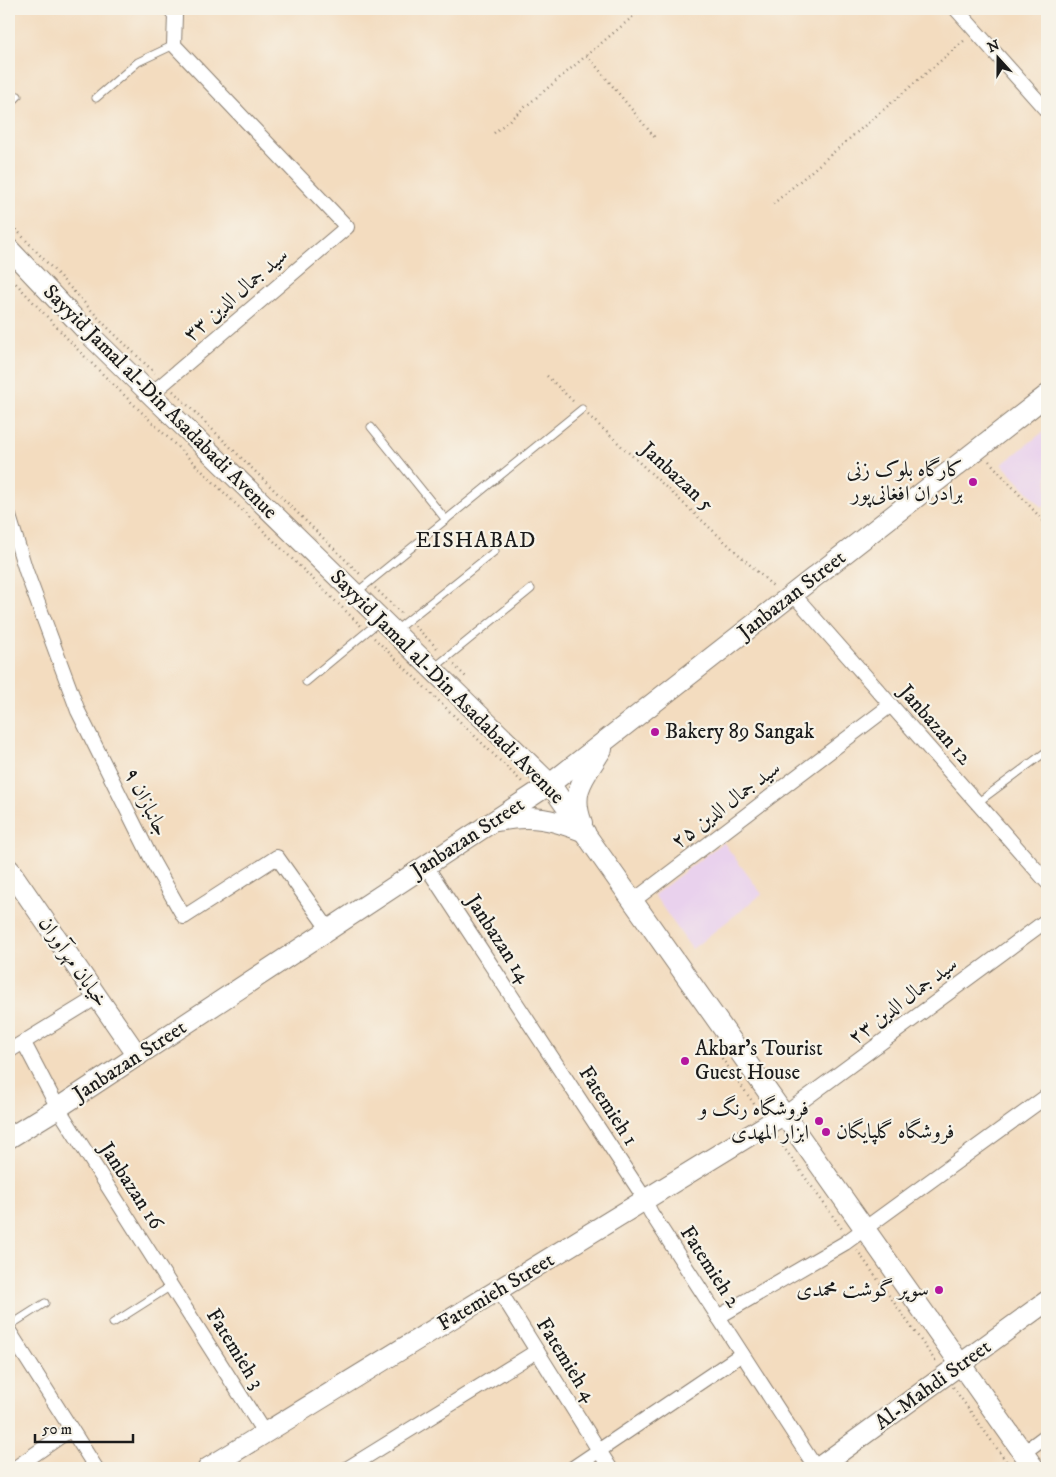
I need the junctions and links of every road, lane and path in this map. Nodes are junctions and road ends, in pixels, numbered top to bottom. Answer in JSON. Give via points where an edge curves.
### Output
{"nodes":[{"id":1,"x":170,"y":9,"type":"edge"},
{"id":2,"x":642,"y":9,"type":"edge"},
{"id":3,"x":956,"y":9,"type":"edge"},
{"id":4,"x":976,"y":31,"type":"junction"},
{"id":5,"x":174,"y":45,"type":"junction"},
{"id":6,"x":587,"y":55,"type":"junction"},
{"id":7,"x":18,"y":96,"type":"dead end"},
{"id":8,"x":96,"y":98,"type":"dead end"},
{"id":9,"x":9,"y":105,"type":"edge"},
{"id":10,"x":1047,"y":112,"type":"edge"},
{"id":11,"x":494,"y":132,"type":"dead end"},
{"id":12,"x":656,"y":139,"type":"dead end"},
{"id":13,"x":773,"y":204,"type":"dead end"},
{"id":14,"x":9,"y":249,"type":"edge"},
{"id":15,"x":9,"y":276,"type":"edge"},
{"id":16,"x":547,"y":376,"type":"dead end"},
{"id":17,"x":150,"y":395,"type":"junction"},
{"id":18,"x":1047,"y":395,"type":"edge"},
{"id":19,"x":582,"y":409,"type":"junction"},
{"id":20,"x":371,"y":427,"type":"dead end"},
{"id":21,"x":978,"y":449,"type":"junction"},
{"id":22,"x":9,"y":516,"type":"edge"},
{"id":23,"x":446,"y":520,"type":"junction"},
{"id":24,"x":1047,"y":525,"type":"edge"},
{"id":25,"x":495,"y":551,"type":"dead end"},
{"id":26,"x":531,"y":589,"type":"dead end"},
{"id":27,"x":355,"y":594,"type":"junction"},
{"id":28,"x":790,"y":596,"type":"junction"},
{"id":29,"x":381,"y":628,"type":"junction"},
{"id":30,"x":432,"y":669,"type":"junction"},
{"id":31,"x":306,"y":682,"type":"dead end"},
{"id":32,"x":891,"y":705,"type":"junction"},
{"id":33,"x":608,"y":739,"type":"junction"},
{"id":34,"x":1047,"y":752,"type":"edge"},
{"id":35,"x":542,"y":789,"type":"junction"},
{"id":36,"x":978,"y":803,"type":"junction"},
{"id":37,"x":493,"y":822,"type":"junction"},
{"id":38,"x":585,"y":832,"type":"junction"},
{"id":39,"x":426,"y":866,"type":"junction"},
{"id":40,"x":9,"y":869,"type":"edge"},
{"id":41,"x":1047,"y":882,"type":"edge"},
{"id":42,"x":633,"y":901,"type":"junction"},
{"id":43,"x":1047,"y":920,"type":"edge"},
{"id":44,"x":329,"y":930,"type":"junction"},
{"id":45,"x":97,"y":997,"type":"junction"},
{"id":46,"x":536,"y":1033,"type":"joint"},
{"id":47,"x":24,"y":1043,"type":"junction"},
{"id":48,"x":714,"y":1046,"type":"dead end"},
{"id":49,"x":9,"y":1051,"type":"edge"},
{"id":50,"x":138,"y":1056,"type":"junction"},
{"id":51,"x":1047,"y":1096,"type":"edge"},
{"id":52,"x":58,"y":1108,"type":"junction"},
{"id":53,"x":776,"y":1120,"type":"junction"},
{"id":54,"x":9,"y":1138,"type":"edge"},
{"id":55,"x":645,"y":1201,"type":"junction"},
{"id":56,"x":856,"y":1234,"type":"junction"},
{"id":57,"x":171,"y":1286,"type":"junction"},
{"id":58,"x":499,"y":1290,"type":"junction"},
{"id":59,"x":1047,"y":1301,"type":"edge"},
{"id":60,"x":46,"y":1303,"type":"dead end"},
{"id":61,"x":718,"y":1317,"type":"junction"},
{"id":62,"x":113,"y":1324,"type":"dead end"},
{"id":63,"x":9,"y":1326,"type":"edge"},
{"id":64,"x":9,"y":1331,"type":"edge"},
{"id":65,"x":537,"y":1351,"type":"junction"},
{"id":66,"x":742,"y":1354,"type":"junction"},
{"id":67,"x":953,"y":1371,"type":"junction"},
{"id":68,"x":71,"y":1429,"type":"junction"},
{"id":69,"x":265,"y":1434,"type":"junction"},
{"id":70,"x":1047,"y":1435,"type":"edge"},
{"id":71,"x":599,"y":1451,"type":"junction"},
{"id":72,"x":1023,"y":1463,"type":"edge"},
{"id":73,"x":211,"y":1467,"type":"edge"},
{"id":74,"x":15,"y":1468,"type":"edge"},
{"id":75,"x":96,"y":1468,"type":"edge"},
{"id":76,"x":348,"y":1468,"type":"edge"},
{"id":77,"x":573,"y":1468,"type":"edge"},
{"id":78,"x":610,"y":1468,"type":"edge"},
{"id":79,"x":817,"y":1468,"type":"edge"}],
"edges":[{"from":1,"to":5,"type":"street","via":[[175,15]]},
{"from":2,"to":6,"type":"path"},
{"from":3,"to":4,"type":"street"},
{"from":4,"to":10,"type":"street"},
{"from":4,"to":13,"type":"path"},
{"from":5,"to":8,"type":"lane","via":[[138,62]]},
{"from":5,"to":17,"type":"street","name":"سید جمال الدین ۳۳","via":[[347,227]]},
{"from":6,"to":11,"type":"path"},
{"from":6,"to":12,"type":"path"},
{"from":7,"to":9,"type":"lane"},
{"from":14,"to":17,"type":"main road","name":"Sayyid Jamal al-Din Asadabadi Avenue"},
{"from":15,"to":29,"type":"path","via":[[80,352]]},
{"from":16,"to":19,"type":"path","name":"Janbazan 5"},
{"from":17,"to":27,"type":"main road","name":"Sayyid Jamal al-Din Asadabadi Avenue"},
{"from":18,"to":21,"type":"main road","name":"Janbazan Street"},
{"from":19,"to":23,"type":"lane"},
{"from":19,"to":28,"type":"path","name":"Janbazan 5"},
{"from":20,"to":23,"type":"lane"},
{"from":21,"to":24,"type":"path"},
{"from":21,"to":28,"type":"main road","name":"Janbazan Street"},
{"from":22,"to":44,"type":"street","name":"جانبازان ۹","via":[[78,711],[184,917],[277,857]]},
{"from":23,"to":27,"type":"lane"},
{"from":25,"to":29,"type":"lane"},
{"from":26,"to":30,"type":"lane"},
{"from":27,"to":29,"type":"main road","name":"Sayyid Jamal al-Din Asadabadi Avenue"},
{"from":28,"to":32,"type":"street","name":"Janbazan 12"},
{"from":28,"to":33,"type":"main road","name":"Janbazan Street"},
{"from":29,"to":30,"type":"main road","name":"Sayyid Jamal al-Din Asadabadi Avenue"},
{"from":29,"to":31,"type":"lane"},
{"from":29,"to":35,"type":"path"},
{"from":30,"to":35,"type":"main road","name":"Sayyid Jamal al-Din Asadabadi Avenue"},
{"from":32,"to":36,"type":"street","name":"Janbazan 12"},
{"from":32,"to":42,"type":"street","name":"سید جمال الدین ۲۵"},
{"from":33,"to":35,"type":"main road","name":"Janbazan Street"},
{"from":33,"to":38,"type":"main road","via":[[578,790],[578,813]]},
{"from":34,"to":36,"type":"lane"},
{"from":35,"to":37,"type":"main road","name":"Janbazan Street"},
{"from":35,"to":38,"type":"main road","name":"Sayyid Jamal al-Din Asadabadi Avenue"},
{"from":36,"to":41,"type":"street","name":"Janbazan 12"},
{"from":37,"to":38,"type":"main road","via":[[518,817],[552,819]]},
{"from":37,"to":39,"type":"main road","name":"Janbazan Street"},
{"from":38,"to":42,"type":"main road","name":"Sayyid Jamal al-Din Asadabadi Avenue"},
{"from":39,"to":44,"type":"main road","name":"Janbazan Street"},
{"from":39,"to":46,"type":"street","name":"Janbazan 14"},
{"from":40,"to":45,"type":"main road","name":"خیابان مهرآوران"},
{"from":42,"to":53,"type":"main road","name":"Sayyid Jamal al-Din Asadabadi Avenue"},
{"from":43,"to":53,"type":"street","name":"سید جمال الدین ۲۳"},
{"from":44,"to":50,"type":"main road","name":"Janbazan Street"},
{"from":45,"to":47,"type":"street"},
{"from":45,"to":50,"type":"main road","name":"خیابان مهرآوران"},
{"from":46,"to":55,"type":"street","name":"Fatemieh 1"},
{"from":47,"to":49,"type":"street"},
{"from":47,"to":52,"type":"street","name":"Janbazan 16"},
{"from":48,"to":53,"type":"path"},
{"from":50,"to":52,"type":"main road","name":"Janbazan Street"},
{"from":51,"to":56,"type":"street"},
{"from":52,"to":54,"type":"main road","name":"Janbazan Street"},
{"from":52,"to":57,"type":"street","name":"Janbazan 16"},
{"from":53,"to":55,"type":"main road","name":"Fatemieh Street"},
{"from":53,"to":56,"type":"main road","name":"Sayyid Jamal al-Din Asadabadi Avenue"},
{"from":53,"to":56,"type":"path"},
{"from":55,"to":58,"type":"main road","name":"Fatemieh Street"},
{"from":55,"to":61,"type":"street","name":"Fatemieh 2"},
{"from":56,"to":61,"type":"street"},
{"from":56,"to":67,"type":"main road","name":"Sayyid Jamal al-Din Asadabadi Avenue"},
{"from":56,"to":67,"type":"path"},
{"from":57,"to":62,"type":"lane"},
{"from":57,"to":69,"type":"street","name":"Fatemieh 3"},
{"from":58,"to":65,"type":"street","name":"Fatemieh 4"},
{"from":58,"to":69,"type":"main road","name":"Fatemieh Street"},
{"from":59,"to":67,"type":"main road","name":"Al-Mahdi Street"},
{"from":60,"to":63,"type":"lane"},
{"from":61,"to":66,"type":"street","name":"Fatemieh 2"},
{"from":64,"to":68,"type":"street"},
{"from":65,"to":71,"type":"street","name":"Fatemieh 4"},
{"from":65,"to":76,"type":"street"},
{"from":66,"to":71,"type":"street"},
{"from":66,"to":79,"type":"street","name":"Fatemieh 2"},
{"from":67,"to":72,"type":"main road","name":"Sayyid Jamal al-Din Asadabadi Avenue"},
{"from":67,"to":72,"type":"path"},
{"from":67,"to":79,"type":"main road","name":"Al-Mahdi Street"},
{"from":68,"to":74,"type":"street"},
{"from":68,"to":75,"type":"street"},
{"from":69,"to":73,"type":"main road","name":"Fatemieh Street"},
{"from":70,"to":72,"type":"street"},
{"from":71,"to":77,"type":"street"},
{"from":71,"to":78,"type":"street","name":"Fatemieh 4"}]}
